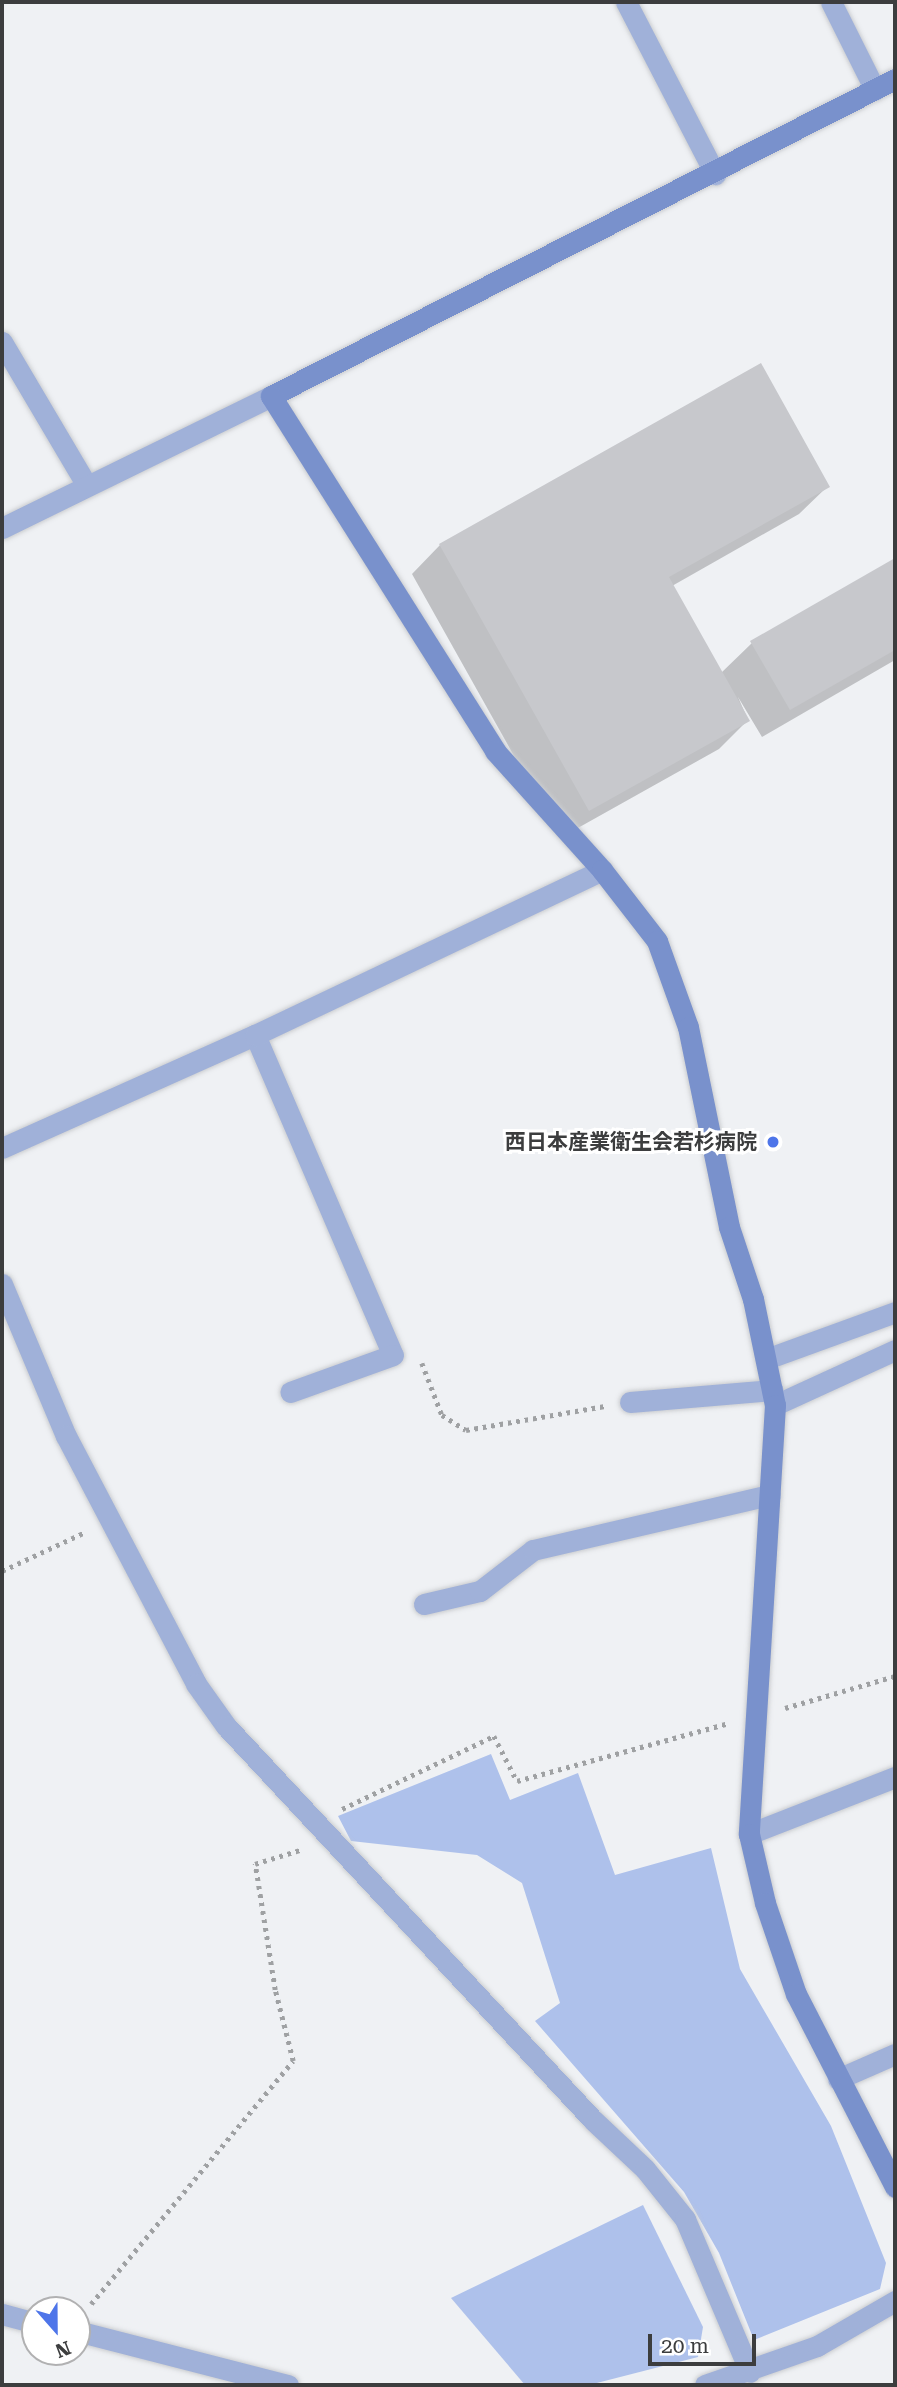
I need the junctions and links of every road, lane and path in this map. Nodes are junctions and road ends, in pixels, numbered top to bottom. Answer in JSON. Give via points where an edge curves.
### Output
{"nodes":[{"id":1,"x":626,"y":2,"type":"edge"},
{"id":2,"x":831,"y":2,"type":"edge"},
{"id":3,"x":895,"y":79,"type":"edge"},
{"id":4,"x":875,"y":90,"type":"junction"},
{"id":5,"x":715,"y":174,"type":"junction"},
{"id":6,"x":2,"y":342,"type":"edge"},
{"id":7,"x":271,"y":396,"type":"junction"},
{"id":8,"x":87,"y":486,"type":"junction"},
{"id":9,"x":2,"y":528,"type":"edge"},
{"id":10,"x":602,"y":870,"type":"junction"},
{"id":11,"x":256,"y":1035,"type":"junction"},
{"id":12,"x":2,"y":1148,"type":"edge"},
{"id":13,"x":2,"y":1284,"type":"edge"},
{"id":14,"x":895,"y":1312,"type":"edge"},
{"id":15,"x":895,"y":1350,"type":"edge"},
{"id":16,"x":393,"y":1355,"type":"junction"},
{"id":17,"x":766,"y":1360,"type":"junction"},
{"id":18,"x":290,"y":1392,"type":"dead end"},
{"id":19,"x":774,"y":1398,"type":"junction"},
{"id":20,"x":630,"y":1402,"type":"joint"},
{"id":21,"x":770,"y":1496,"type":"junction"},
{"id":22,"x":112,"y":1521,"type":"junction"},
{"id":23,"x":2,"y":1570,"type":"edge"},
{"id":24,"x":424,"y":1604,"type":"dead end"},
{"id":25,"x":895,"y":1676,"type":"edge"},
{"id":26,"x":756,"y":1716,"type":"junction"},
{"id":27,"x":895,"y":1777,"type":"edge"},
{"id":28,"x":315,"y":1821,"type":"junction"},
{"id":29,"x":749,"y":1834,"type":"junction"},
{"id":30,"x":333,"y":1840,"type":"junction"},
{"id":31,"x":895,"y":2054,"type":"edge"},
{"id":32,"x":838,"y":2079,"type":"junction"},
{"id":33,"x":895,"y":2187,"type":"edge"},
{"id":34,"x":895,"y":2301,"type":"edge"},
{"id":35,"x":91,"y":2305,"type":"edge"},
{"id":36,"x":2,"y":2314,"type":"edge"},
{"id":37,"x":21,"y":2319,"type":"edge"},
{"id":38,"x":91,"y":2335,"type":"edge"},
{"id":39,"x":750,"y":2372,"type":"junction"},
{"id":40,"x":288,"y":2385,"type":"edge"},
{"id":41,"x":705,"y":2385,"type":"edge"}],
"edges":[{"from":1,"to":5,"type":"street"},
{"from":2,"to":4,"type":"street"},
{"from":3,"to":4,"type":"street"},
{"from":4,"to":5,"type":"street"},
{"from":5,"to":7,"type":"street"},
{"from":6,"to":8,"type":"street"},
{"from":7,"to":8,"type":"street"},
{"from":7,"to":10,"type":"street","via":[[495,751]]},
{"from":8,"to":9,"type":"street"},
{"from":10,"to":11,"type":"street"},
{"from":10,"to":17,"type":"street","via":[[657,941],[688,1027],[729,1227],[753,1299]]},
{"from":11,"to":12,"type":"street"},
{"from":11,"to":16,"type":"street"},
{"from":13,"to":22,"type":"street","via":[[49,1399]]},
{"from":14,"to":17,"type":"street"},
{"from":15,"to":19,"type":"street"},
{"from":16,"to":18,"type":"street"},
{"from":16,"to":20,"type":"path","via":[[422,1363],[442,1415],[466,1430]]},
{"from":17,"to":19,"type":"street"},
{"from":19,"to":20,"type":"street"},
{"from":19,"to":21,"type":"street"},
{"from":21,"to":24,"type":"street","via":[[533,1550],[480,1591]]},
{"from":21,"to":26,"type":"street"},
{"from":22,"to":23,"type":"path"},
{"from":22,"to":28,"type":"street","via":[[196,1684],[226,1726]]},
{"from":25,"to":26,"type":"path"},
{"from":26,"to":28,"type":"path","via":[[517,1781],[494,1736]]},
{"from":26,"to":29,"type":"street"},
{"from":27,"to":29,"type":"street"},
{"from":28,"to":30,"type":"street"},
{"from":29,"to":32,"type":"street","via":[[765,1903],[796,1994]]},
{"from":30,"to":35,"type":"path","via":[[255,1864],[275,1990],[293,2061]]},
{"from":30,"to":39,"type":"street","via":[[593,2120],[645,2169],[685,2219]]},
{"from":31,"to":32,"type":"street"},
{"from":32,"to":33,"type":"street"},
{"from":34,"to":39,"type":"street","via":[[817,2346]]},
{"from":36,"to":37,"type":"street"},
{"from":38,"to":40,"type":"street"},
{"from":39,"to":41,"type":"street"}]}
